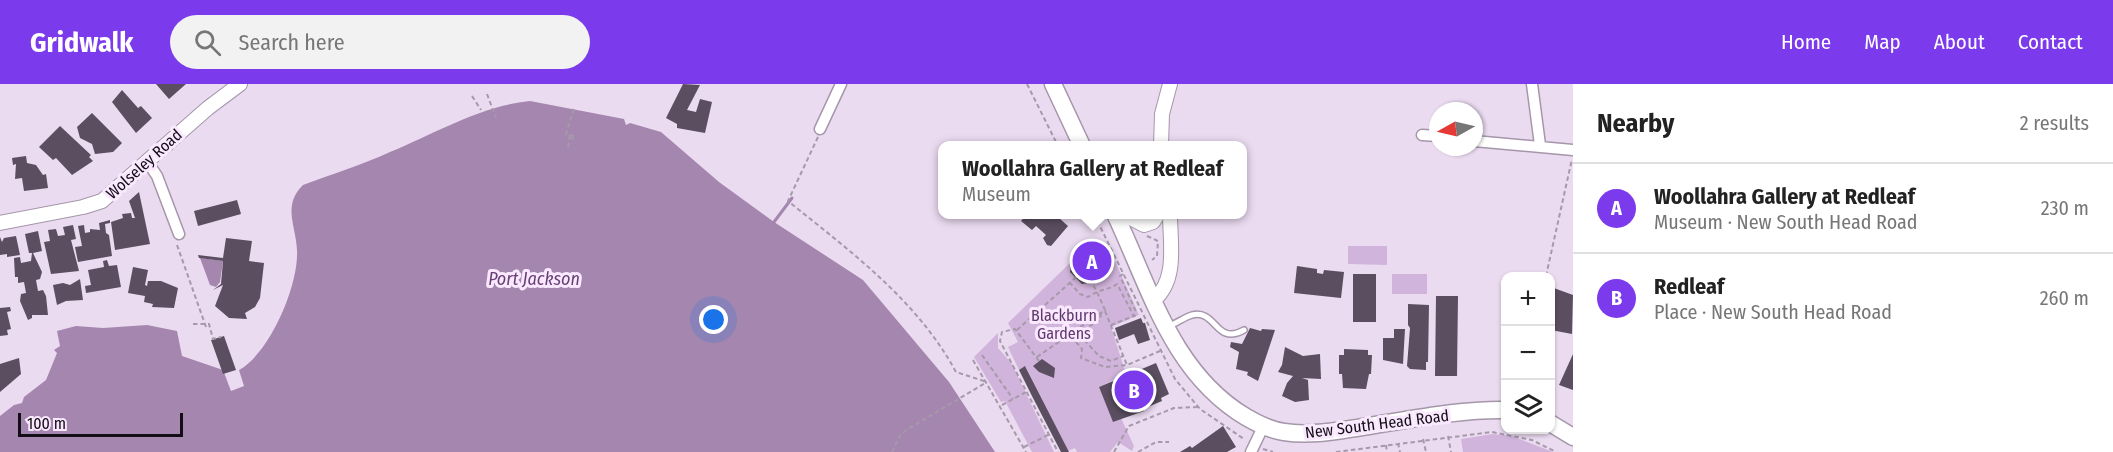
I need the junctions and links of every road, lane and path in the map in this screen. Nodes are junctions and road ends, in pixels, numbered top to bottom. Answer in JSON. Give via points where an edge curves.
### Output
{"nodes":[{"id":1,"x":240,"y":84,"type":"edge"},
{"id":2,"x":841,"y":84,"type":"edge"},
{"id":3,"x":1027,"y":84,"type":"edge"},
{"id":4,"x":1053,"y":84,"type":"edge"},
{"id":5,"x":1170,"y":84,"type":"edge"},
{"id":6,"x":1175,"y":84,"type":"edge"},
{"id":7,"x":1532,"y":84,"type":"edge"},
{"id":8,"x":487,"y":94,"type":"dead end"},
{"id":9,"x":472,"y":96,"type":"dead end"},
{"id":10,"x":574,"y":108,"type":"dead end"},
{"id":11,"x":481,"y":110,"type":"dead end"},
{"id":12,"x":496,"y":118,"type":"dead end"},
{"id":13,"x":819,"y":134,"type":"joint"},
{"id":14,"x":1422,"y":135,"type":"dead end"},
{"id":15,"x":1429,"y":135,"type":"edge"},
{"id":16,"x":571,"y":136,"type":"junction"},
{"id":17,"x":578,"y":139,"type":"dead end"},
{"id":18,"x":1056,"y":141,"type":"edge"},
{"id":19,"x":1080,"y":141,"type":"edge"},
{"id":20,"x":1161,"y":141,"type":"edge"},
{"id":21,"x":1170,"y":141,"type":"edge"},
{"id":22,"x":1483,"y":142,"type":"edge"},
{"id":23,"x":1540,"y":145,"type":"junction"},
{"id":24,"x":568,"y":147,"type":"dead end"},
{"id":25,"x":1573,"y":150,"type":"edge"},
{"id":26,"x":1572,"y":157,"type":"edge"},
{"id":27,"x":147,"y":161,"type":"junction"},
{"id":28,"x":1116,"y":219,"type":"edge"},
{"id":29,"x":1133,"y":219,"type":"edge"},
{"id":30,"x":1155,"y":219,"type":"edge"},
{"id":31,"x":1170,"y":219,"type":"edge"},
{"id":32,"x":0,"y":223,"type":"edge"},
{"id":33,"x":179,"y":234,"type":"joint"},
{"id":34,"x":1144,"y":235,"type":"dead end"},
{"id":35,"x":1152,"y":260,"type":"dead end"},
{"id":36,"x":1546,"y":272,"type":"edge"},
{"id":37,"x":1123,"y":274,"type":"dead end"},
{"id":38,"x":1070,"y":284,"type":"junction"},
{"id":39,"x":1097,"y":292,"type":"junction"},
{"id":40,"x":1154,"y":300,"type":"junction"},
{"id":41,"x":1105,"y":310,"type":"junction"},
{"id":42,"x":1101,"y":313,"type":"junction"},
{"id":43,"x":1134,"y":316,"type":"junction"},
{"id":44,"x":193,"y":324,"type":"dead end"},
{"id":45,"x":1111,"y":325,"type":"junction"},
{"id":46,"x":206,"y":326,"type":"junction"},
{"id":47,"x":1167,"y":327,"type":"junction"},
{"id":48,"x":1017,"y":330,"type":"junction"},
{"id":49,"x":1244,"y":330,"type":"dead end"},
{"id":50,"x":1073,"y":332,"type":"junction"},
{"id":51,"x":221,"y":337,"type":"dead end"},
{"id":52,"x":1081,"y":337,"type":"junction"},
{"id":53,"x":1076,"y":342,"type":"dead end"},
{"id":54,"x":1160,"y":351,"type":"dead end"},
{"id":55,"x":982,"y":355,"type":"dead end"},
{"id":56,"x":1124,"y":356,"type":"junction"},
{"id":57,"x":1036,"y":357,"type":"junction"},
{"id":58,"x":973,"y":360,"type":"dead end"},
{"id":59,"x":1039,"y":361,"type":"dead end"},
{"id":60,"x":1127,"y":365,"type":"junction"},
{"id":61,"x":987,"y":382,"type":"junction"},
{"id":62,"x":1028,"y":391,"type":"junction"},
{"id":63,"x":1013,"y":399,"type":"junction"},
{"id":64,"x":1001,"y":406,"type":"junction"},
{"id":65,"x":1198,"y":407,"type":"dead end"},
{"id":66,"x":1501,"y":411,"type":"edge"},
{"id":67,"x":1555,"y":426,"type":"edge"},
{"id":68,"x":1263,"y":427,"type":"junction"},
{"id":69,"x":1050,"y":434,"type":"junction"},
{"id":70,"x":1573,"y":437,"type":"edge"},
{"id":71,"x":1448,"y":438,"type":"junction"},
{"id":72,"x":1423,"y":441,"type":"junction"},
{"id":73,"x":1169,"y":442,"type":"dead end"},
{"id":74,"x":1386,"y":445,"type":"junction"},
{"id":75,"x":1398,"y":445,"type":"junction"},
{"id":76,"x":1024,"y":447,"type":"junction"},
{"id":77,"x":1373,"y":447,"type":"junction"},
{"id":78,"x":1350,"y":451,"type":"edge"},
{"id":79,"x":892,"y":452,"type":"edge"},
{"id":80,"x":1026,"y":452,"type":"edge"},
{"id":81,"x":1058,"y":452,"type":"edge"},
{"id":82,"x":1114,"y":452,"type":"edge"},
{"id":83,"x":1138,"y":452,"type":"edge"},
{"id":84,"x":1251,"y":452,"type":"edge"},
{"id":85,"x":1268,"y":452,"type":"edge"},
{"id":86,"x":1273,"y":452,"type":"edge"},
{"id":87,"x":1336,"y":452,"type":"edge"},
{"id":88,"x":1374,"y":452,"type":"edge"},
{"id":89,"x":1387,"y":452,"type":"edge"},
{"id":90,"x":1400,"y":452,"type":"edge"},
{"id":91,"x":1426,"y":452,"type":"edge"},
{"id":92,"x":1451,"y":452,"type":"edge"},
{"id":93,"x":1556,"y":452,"type":"edge"}],
"edges":[{"from":1,"to":27,"type":"street","name":"Wolseley Road"},
{"from":2,"to":13,"type":"street"},
{"from":3,"to":18,"type":"path"},
{"from":4,"to":19,"type":"main road"},
{"from":5,"to":20,"type":"street","via":[[1162,114]]},
{"from":6,"to":21,"type":"street"},
{"from":7,"to":23,"type":"street"},
{"from":8,"to":12,"type":"path"},
{"from":9,"to":11,"type":"path"},
{"from":10,"to":16,"type":"path","via":[[566,134]]},
{"from":13,"to":61,"type":"path","via":[[788,201],[902,297],[943,348],[956,372]]},
{"from":14,"to":15,"type":"street"},
{"from":16,"to":17,"type":"path"},
{"from":16,"to":24,"type":"path"},
{"from":22,"to":23,"type":"street"},
{"from":23,"to":25,"type":"street"},
{"from":26,"to":36,"type":"path"},
{"from":27,"to":32,"type":"street","name":"Wolseley Road","via":[[93,205]]},
{"from":27,"to":33,"type":"street","via":[[157,176]]},
{"from":28,"to":40,"type":"main road","name":"New South Head Road"},
{"from":29,"to":30,"type":"street","via":[[1144,225]]},
{"from":31,"to":40,"type":"street","via":[[1170,276]]},
{"from":33,"to":46,"type":"path","via":[[176,243]]},
{"from":34,"to":35,"type":"path","via":[[1158,241],[1157,256]]},
{"from":37,"to":43,"type":"path","via":[[1120,276],[1137,315]]},
{"from":38,"to":39,"type":"path","via":[[1088,297]]},
{"from":38,"to":39,"type":"path","via":[[1082,272]]},
{"from":38,"to":48,"type":"path"},
{"from":39,"to":41,"type":"path"},
{"from":39,"to":43,"type":"path","via":[[1117,284]]},
{"from":40,"to":47,"type":"main road","name":"New South Head Road"},
{"from":41,"to":42,"type":"path"},
{"from":41,"to":45,"type":"path"},
{"from":42,"to":50,"type":"path"},
{"from":42,"to":52,"type":"path","via":[[1100,320]]},
{"from":43,"to":45,"type":"path"},
{"from":44,"to":46,"type":"path"},
{"from":45,"to":56,"type":"path"},
{"from":46,"to":51,"type":"path","via":[[209,324],[213,339]]},
{"from":47,"to":49,"type":"lane","via":[[1194,315],[1206,316],[1226,334]]},
{"from":47,"to":68,"type":"main road","name":"New South Head Road","via":[[1202,383]]},
{"from":48,"to":57,"type":"path"},
{"from":48,"to":62,"type":"path","via":[[1002,332],[1000,341]]},
{"from":50,"to":52,"type":"path"},
{"from":50,"to":57,"type":"path"},
{"from":52,"to":56,"type":"path","via":[[1111,361]]},
{"from":53,"to":60,"type":"path","via":[[1082,349],[1081,358],[1105,367]]},
{"from":54,"to":60,"type":"path"},
{"from":55,"to":63,"type":"path"},
{"from":56,"to":60,"type":"path"},
{"from":57,"to":59,"type":"path"},
{"from":58,"to":61,"type":"path"},
{"from":61,"to":64,"type":"path"},
{"from":61,"to":79,"type":"path","via":[[908,429],[900,435]]},
{"from":62,"to":63,"type":"path"},
{"from":62,"to":69,"type":"path"},
{"from":63,"to":64,"type":"path"},
{"from":64,"to":76,"type":"path"},
{"from":65,"to":82,"type":"path","via":[[1174,408],[1130,426]]},
{"from":66,"to":68,"type":"main road","name":"New South Head Road","via":[[1309,433]]},
{"from":67,"to":70,"type":"main road"},
{"from":68,"to":84,"type":"street"},
{"from":69,"to":76,"type":"path"},
{"from":69,"to":81,"type":"path"},
{"from":71,"to":72,"type":"path"},
{"from":71,"to":92,"type":"path"},
{"from":71,"to":93,"type":"path","via":[[1492,432],[1513,434]]},
{"from":72,"to":75,"type":"path"},
{"from":72,"to":91,"type":"path"},
{"from":73,"to":83,"type":"path","via":[[1156,442]]},
{"from":74,"to":75,"type":"path"},
{"from":74,"to":77,"type":"path"},
{"from":74,"to":89,"type":"path"},
{"from":75,"to":90,"type":"path"},
{"from":76,"to":80,"type":"path"},
{"from":77,"to":78,"type":"path"},
{"from":77,"to":88,"type":"path"},
{"from":78,"to":87,"type":"path"},
{"from":85,"to":86,"type":"path"}]}
